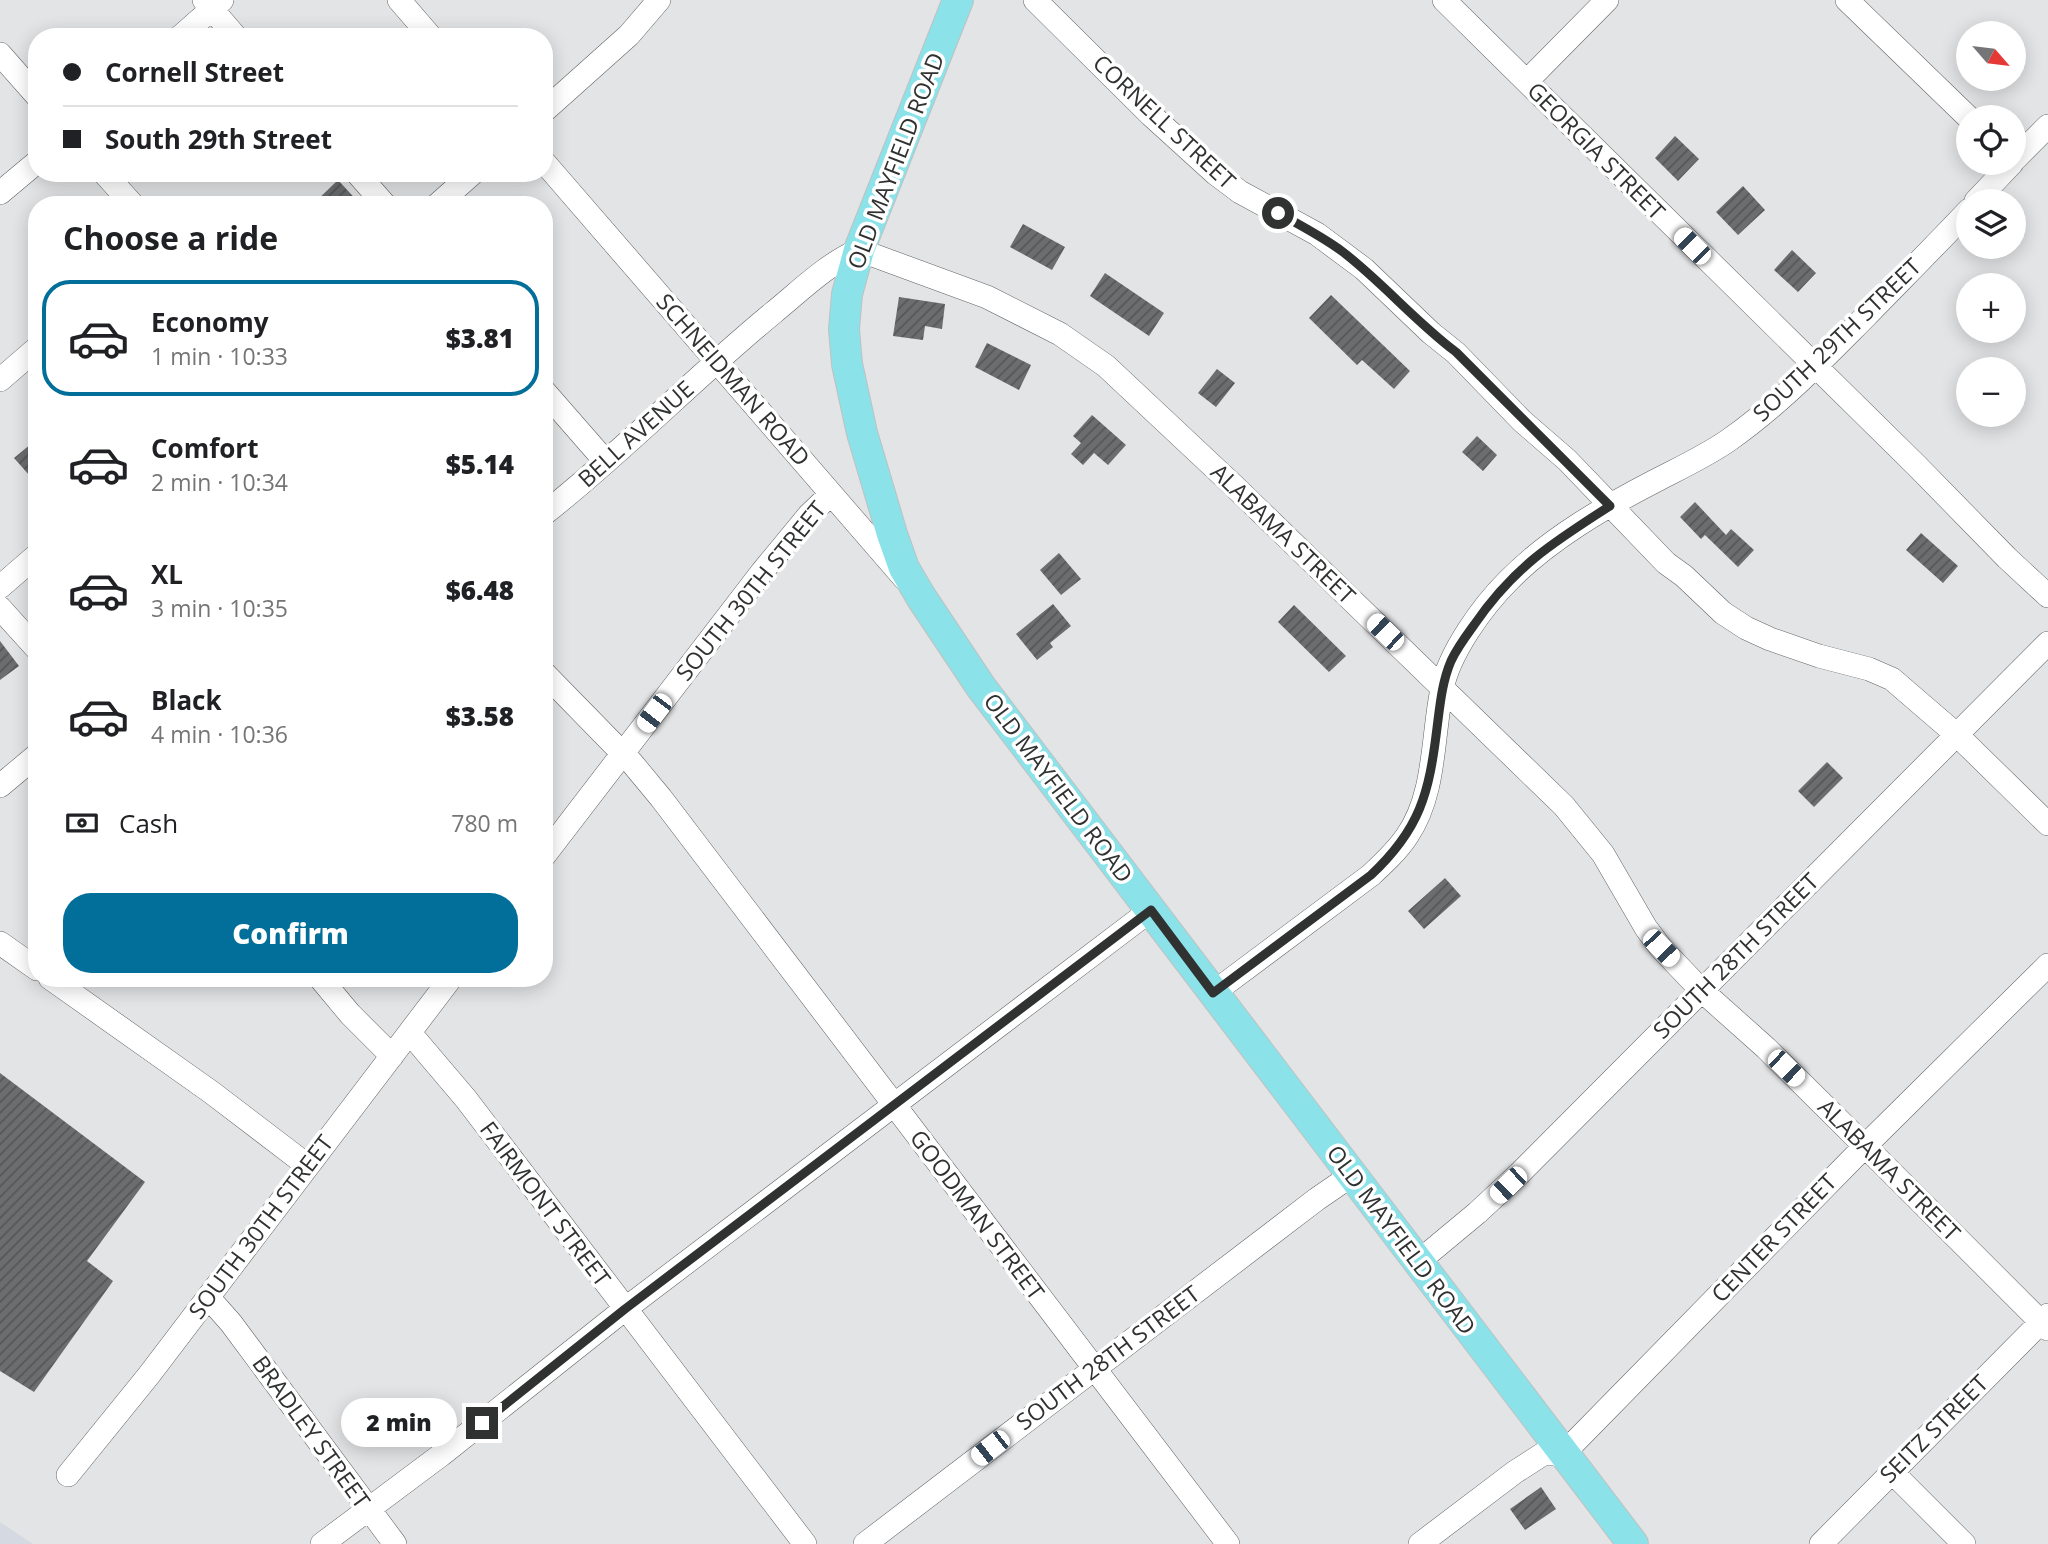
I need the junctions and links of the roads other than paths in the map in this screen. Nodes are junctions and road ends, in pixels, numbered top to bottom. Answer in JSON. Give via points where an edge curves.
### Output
{"nodes":[{"id":1,"x":399,"y":0,"type":"edge"},
{"id":2,"x":659,"y":0,"type":"edge"},
{"id":3,"x":958,"y":0,"type":"edge"},
{"id":4,"x":1035,"y":0,"type":"edge"},
{"id":5,"x":1444,"y":0,"type":"edge"},
{"id":6,"x":1607,"y":0,"type":"edge"},
{"id":7,"x":1847,"y":0,"type":"edge"},
{"id":8,"x":212,"y":3,"type":"edge"},
{"id":9,"x":188,"y":28,"type":"edge"},
{"id":10,"x":230,"y":28,"type":"edge"},
{"id":11,"x":423,"y":28,"type":"edge"},
{"id":12,"x":0,"y":54,"type":"edge"},
{"id":13,"x":1527,"y":81,"type":"junction"},
{"id":14,"x":28,"y":86,"type":"edge"},
{"id":15,"x":553,"y":103,"type":"edge"},
{"id":16,"x":1956,"y":105,"type":"edge"},
{"id":17,"x":2048,"y":126,"type":"edge"},
{"id":18,"x":2026,"y":148,"type":"edge"},
{"id":19,"x":28,"y":170,"type":"edge"},
{"id":20,"x":553,"y":172,"type":"edge"},
{"id":21,"x":2000,"y":175,"type":"edge"},
{"id":22,"x":112,"y":182,"type":"edge"},
{"id":23,"x":365,"y":182,"type":"edge"},
{"id":24,"x":463,"y":182,"type":"edge"},
{"id":25,"x":1987,"y":189,"type":"edge"},
{"id":26,"x":0,"y":193,"type":"edge"},
{"id":27,"x":125,"y":196,"type":"edge"},
{"id":28,"x":377,"y":196,"type":"edge"},
{"id":29,"x":447,"y":196,"type":"edge"},
{"id":30,"x":1956,"y":223,"type":"edge"},
{"id":31,"x":859,"y":250,"type":"junction"},
{"id":32,"x":28,"y":356,"type":"edge"},
{"id":33,"x":716,"y":360,"type":"junction"},
{"id":34,"x":1816,"y":366,"type":"junction"},
{"id":35,"x":0,"y":380,"type":"edge"},
{"id":36,"x":553,"y":401,"type":"edge"},
{"id":37,"x":606,"y":462,"type":"junction"},
{"id":38,"x":831,"y":494,"type":"junction"},
{"id":39,"x":553,"y":506,"type":"edge"},
{"id":40,"x":1610,"y":506,"type":"junction"},
{"id":41,"x":28,"y":563,"type":"edge"},
{"id":42,"x":0,"y":587,"type":"edge"},
{"id":43,"x":2048,"y":596,"type":"edge"},
{"id":44,"x":921,"y":597,"type":"junction"},
{"id":45,"x":0,"y":608,"type":"edge"},
{"id":46,"x":28,"y":639,"type":"edge"},
{"id":47,"x":2048,"y":643,"type":"edge"},
{"id":48,"x":553,"y":682,"type":"edge"},
{"id":49,"x":1442,"y":687,"type":"junction"},
{"id":50,"x":1957,"y":735,"type":"junction"},
{"id":51,"x":623,"y":753,"type":"junction"},
{"id":52,"x":28,"y":763,"type":"edge"},
{"id":53,"x":0,"y":786,"type":"edge"},
{"id":54,"x":2048,"y":824,"type":"edge"},
{"id":55,"x":553,"y":844,"type":"edge"},
{"id":56,"x":1151,"y":910,"type":"junction"},
{"id":57,"x":0,"y":943,"type":"edge"},
{"id":58,"x":28,"y":959,"type":"edge"},
{"id":59,"x":2048,"y":965,"type":"edge"},
{"id":60,"x":63,"y":987,"type":"edge"},
{"id":61,"x":328,"y":987,"type":"edge"},
{"id":62,"x":445,"y":987,"type":"edge"},
{"id":63,"x":1701,"y":990,"type":"junction"},
{"id":64,"x":1213,"y":993,"type":"junction"},
{"id":65,"x":410,"y":1033,"type":"junction"},
{"id":66,"x":392,"y":1056,"type":"junction"},
{"id":67,"x":894,"y":1105,"type":"junction"},
{"id":68,"x":1865,"y":1146,"type":"junction"},
{"id":69,"x":308,"y":1166,"type":"junction"},
{"id":70,"x":1352,"y":1175,"type":"junction"},
{"id":71,"x":1418,"y":1262,"type":"junction"},
{"id":72,"x":208,"y":1297,"type":"junction"},
{"id":73,"x":625,"y":1309,"type":"junction"},
{"id":74,"x":2045,"y":1322,"type":"edge"},
{"id":75,"x":1094,"y":1368,"type":"junction"},
{"id":76,"x":1563,"y":1454,"type":"junction"},
{"id":77,"x":1892,"y":1472,"type":"junction"},
{"id":78,"x":68,"y":1475,"type":"dead end"},
{"id":79,"x":368,"y":1510,"type":"junction"},
{"id":80,"x":322,"y":1544,"type":"edge"},
{"id":81,"x":395,"y":1544,"type":"edge"},
{"id":82,"x":805,"y":1544,"type":"edge"},
{"id":83,"x":865,"y":1544,"type":"edge"},
{"id":84,"x":1228,"y":1544,"type":"edge"},
{"id":85,"x":1420,"y":1544,"type":"edge"},
{"id":86,"x":1633,"y":1544,"type":"edge"},
{"id":87,"x":1821,"y":1544,"type":"edge"},
{"id":88,"x":1964,"y":1544,"type":"edge"}],
"edges":[{"from":1,"to":11,"type":"street"},
{"from":2,"to":15,"type":"street","via":[[629,35]]},
{"from":3,"to":31,"type":"main road","name":"OLD MAYFIELD ROAD"},
{"from":4,"to":40,"type":"street","name":"CORNELL STREET","via":[[1216,174],[1317,234],[1364,269],[1456,352]]},
{"from":5,"to":13,"type":"street","name":"GEORGIA STREET"},
{"from":6,"to":13,"type":"street"},
{"from":7,"to":16,"type":"street"},
{"from":8,"to":9,"type":"street"},
{"from":8,"to":10,"type":"street"},
{"from":12,"to":14,"type":"street"},
{"from":13,"to":34,"type":"street","name":"GEORGIA STREET"},
{"from":17,"to":18,"type":"street"},
{"from":19,"to":26,"type":"street"},
{"from":20,"to":33,"type":"street","name":"SCHNEIDMAN ROAD"},
{"from":21,"to":25,"type":"street"},
{"from":22,"to":27,"type":"street"},
{"from":23,"to":28,"type":"street"},
{"from":24,"to":29,"type":"street"},
{"from":30,"to":34,"type":"street","name":"SOUTH 29TH STREET"},
{"from":31,"to":33,"type":"street","name":"BELL AVENUE","via":[[844,256]]},
{"from":31,"to":44,"type":"main road","name":"OLD MAYFIELD ROAD","via":[[847,294],[847,364],[892,534]]},
{"from":31,"to":49,"type":"street","name":"ALABAMA STREET","via":[[987,297],[1060,334],[1106,366]]},
{"from":32,"to":35,"type":"street"},
{"from":33,"to":37,"type":"street","name":"BELL AVENUE"},
{"from":33,"to":38,"type":"street","name":"SCHNEIDMAN ROAD"},
{"from":34,"to":40,"type":"street","name":"SOUTH 29TH STREET","via":[[1770,410],[1727,441]]},
{"from":34,"to":43,"type":"street","name":"GEORGIA STREET"},
{"from":36,"to":37,"type":"street"},
{"from":37,"to":39,"type":"street","name":"BELL AVENUE"},
{"from":38,"to":44,"type":"street","name":"SCHNEIDMAN ROAD"},
{"from":38,"to":51,"type":"street","name":"SOUTH 30TH STREET","via":[[762,572]]},
{"from":40,"to":49,"type":"street","name":"SOUTH 29TH STREET","via":[[1548,546],[1507,582],[1459,646]]},
{"from":40,"to":50,"type":"street","name":"CORNELL STREET","via":[[1723,613],[1770,639],[1892,679]]},
{"from":41,"to":42,"type":"street"},
{"from":44,"to":56,"type":"main road","name":"OLD MAYFIELD ROAD","via":[[981,687]]},
{"from":45,"to":46,"type":"street"},
{"from":47,"to":50,"type":"street","name":"SOUTH 28TH STREET"},
{"from":48,"to":51,"type":"street","name":"GOODMAN STREET"},
{"from":49,"to":63,"type":"street","name":"ALABAMA STREET","via":[[1585,829],[1646,928]]},
{"from":49,"to":64,"type":"street","name":"SOUTH 29TH STREET","via":[[1427,787],[1408,835],[1371,875]]},
{"from":50,"to":54,"type":"street","name":"CORNELL STREET"},
{"from":50,"to":63,"type":"street","name":"SOUTH 28TH STREET"},
{"from":51,"to":55,"type":"street","name":"SOUTH 30TH STREET"},
{"from":51,"to":67,"type":"street","name":"GOODMAN STREET"},
{"from":52,"to":53,"type":"street"},
{"from":56,"to":64,"type":"main road","name":"OLD MAYFIELD ROAD"},
{"from":56,"to":67,"type":"street"},
{"from":57,"to":58,"type":"street"},
{"from":59,"to":68,"type":"street","name":"CENTER STREET"},
{"from":60,"to":69,"type":"street"},
{"from":61,"to":66,"type":"street"},
{"from":62,"to":65,"type":"street","name":"SOUTH 30TH STREET"},
{"from":63,"to":68,"type":"street","name":"ALABAMA STREET"},
{"from":63,"to":71,"type":"street","name":"SOUTH 28TH STREET","via":[[1519,1174]]},
{"from":64,"to":70,"type":"main road","name":"OLD MAYFIELD ROAD"},
{"from":65,"to":66,"type":"street","name":"SOUTH 30TH STREET"},
{"from":65,"to":73,"type":"street","name":"FAIRMONT STREET","via":[[466,1099]]},
{"from":66,"to":69,"type":"street","name":"SOUTH 30TH STREET"},
{"from":67,"to":73,"type":"street"},
{"from":67,"to":75,"type":"street","name":"GOODMAN STREET"},
{"from":68,"to":74,"type":"street","name":"ALABAMA STREET"},
{"from":68,"to":76,"type":"street","name":"CENTER STREET"},
{"from":69,"to":72,"type":"street","name":"SOUTH 30TH STREET"},
{"from":70,"to":71,"type":"main road","name":"OLD MAYFIELD ROAD"},
{"from":70,"to":75,"type":"street","name":"SOUTH 28TH STREET"},
{"from":71,"to":76,"type":"main road","name":"OLD MAYFIELD ROAD"},
{"from":72,"to":78,"type":"street","name":"SOUTH 30TH STREET"},
{"from":72,"to":79,"type":"street","name":"BRADLEY STREET"},
{"from":73,"to":79,"type":"street"},
{"from":73,"to":82,"type":"street","name":"FAIRMONT STREET"},
{"from":74,"to":77,"type":"street","name":"SEITZ STREET"},
{"from":75,"to":83,"type":"street","name":"SOUTH 28TH STREET"},
{"from":75,"to":84,"type":"street","name":"GOODMAN STREET"},
{"from":76,"to":85,"type":"street","via":[[1543,1454]]},
{"from":76,"to":86,"type":"main road","name":"OLD MAYFIELD ROAD"},
{"from":77,"to":87,"type":"street","name":"SEITZ STREET"},
{"from":77,"to":88,"type":"street"},
{"from":79,"to":80,"type":"street"},
{"from":79,"to":81,"type":"street","name":"BRADLEY STREET"}]}
